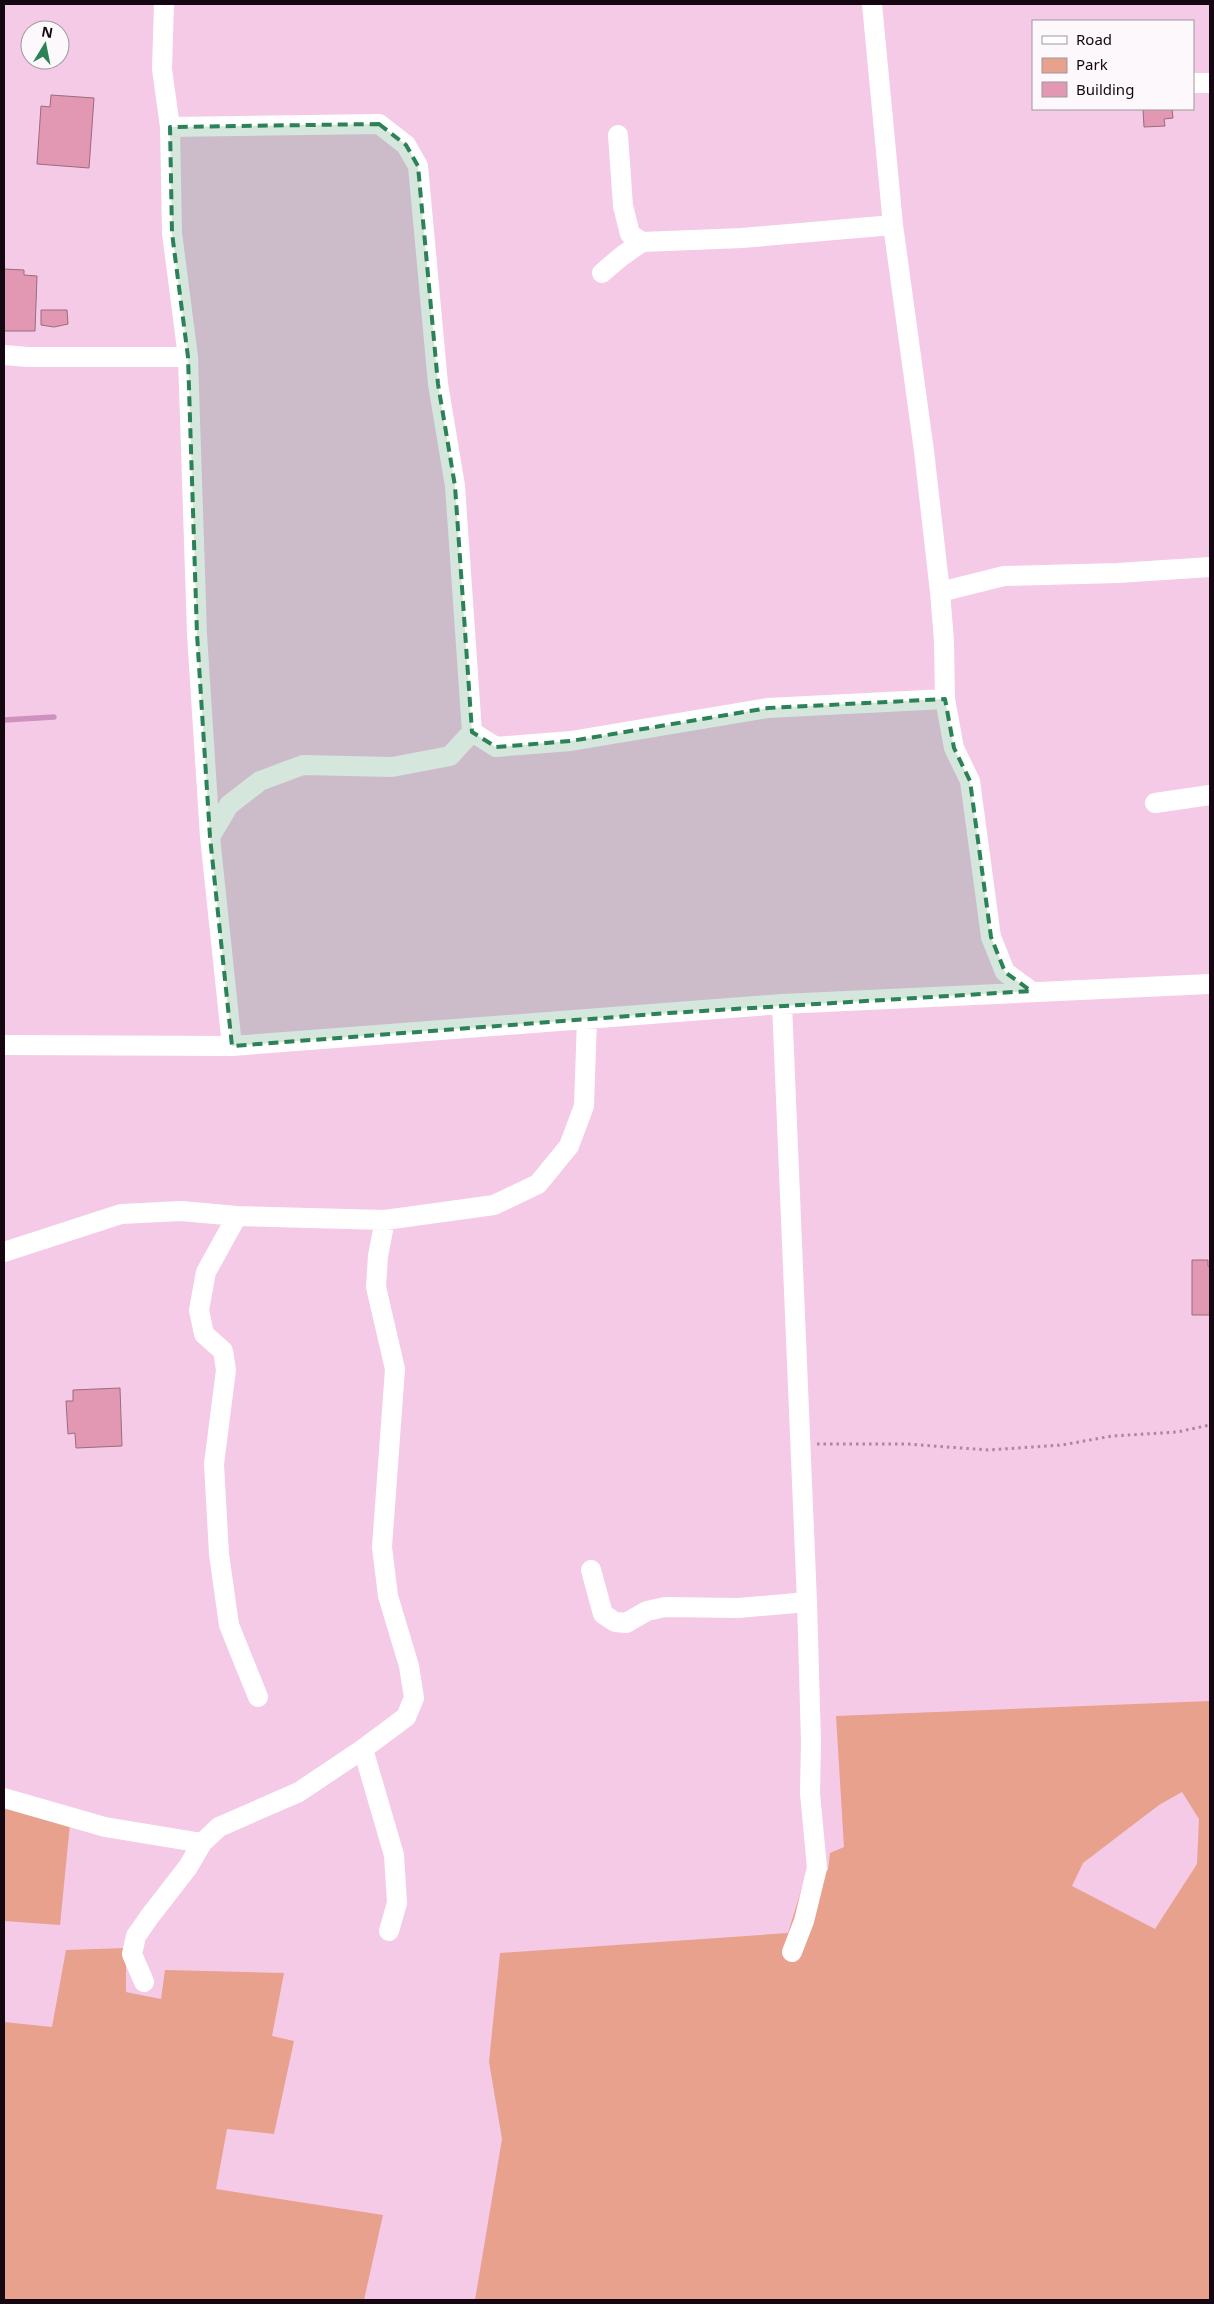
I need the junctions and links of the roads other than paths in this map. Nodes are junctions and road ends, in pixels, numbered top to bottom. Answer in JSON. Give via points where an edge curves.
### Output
{"nodes":[{"id":1,"x":164,"y":4,"type":"edge"},
{"id":2,"x":872,"y":4,"type":"edge"},
{"id":3,"x":1194,"y":83,"type":"edge"},
{"id":4,"x":1210,"y":83,"type":"edge"},
{"id":5,"x":170,"y":128,"type":"junction"},
{"id":6,"x":618,"y":135,"type":"dead end"},
{"id":7,"x":893,"y":225,"type":"junction"},
{"id":8,"x":642,"y":242,"type":"junction"},
{"id":9,"x":602,"y":273,"type":"dead end"},
{"id":10,"x":4,"y":355,"type":"edge"},
{"id":11,"x":188,"y":356,"type":"junction"},
{"id":12,"x":1210,"y":566,"type":"edge"},
{"id":13,"x":940,"y":592,"type":"junction"},
{"id":14,"x":945,"y":699,"type":"junction"},
{"id":15,"x":472,"y":732,"type":"junction"},
{"id":16,"x":1210,"y":795,"type":"edge"},
{"id":17,"x":1156,"y":803,"type":"dead end"},
{"id":18,"x":210,"y":837,"type":"junction"},
{"id":19,"x":1210,"y":984,"type":"edge"},
{"id":20,"x":1031,"y":991,"type":"junction"},
{"id":21,"x":782,"y":1004,"type":"junction"},
{"id":22,"x":587,"y":1019,"type":"junction"},
{"id":23,"x":4,"y":1045,"type":"edge"},
{"id":24,"x":232,"y":1046,"type":"junction"},
{"id":25,"x":237,"y":1216,"type":"junction"},
{"id":26,"x":385,"y":1220,"type":"junction"},
{"id":27,"x":4,"y":1252,"type":"edge"},
{"id":28,"x":591,"y":1570,"type":"dead end"},
{"id":29,"x":807,"y":1602,"type":"junction"},
{"id":30,"x":258,"y":1697,"type":"dead end"},
{"id":31,"x":363,"y":1748,"type":"junction"},
{"id":32,"x":4,"y":1798,"type":"edge"},
{"id":33,"x":202,"y":1843,"type":"junction"},
{"id":34,"x":389,"y":1931,"type":"dead end"},
{"id":35,"x":792,"y":1952,"type":"dead end"},
{"id":36,"x":144,"y":1982,"type":"dead end"}],
"edges":[{"from":1,"to":5,"type":"street","via":[[162,69]]},
{"from":2,"to":7,"type":"street"},
{"from":3,"to":4,"type":"street"},
{"from":5,"to":11,"type":"street","via":[[172,233]]},
{"from":5,"to":15,"type":"street","via":[[379,124],[406,145],[418,166],[438,384],[455,486]]},
{"from":6,"to":8,"type":"street","via":[[622,206],[630,234]]},
{"from":7,"to":8,"type":"street","via":[[742,238]]},
{"from":7,"to":13,"type":"street"},
{"from":8,"to":9,"type":"street"},
{"from":10,"to":11,"type":"street"},
{"from":11,"to":18,"type":"street","via":[[197,634]]},
{"from":12,"to":13,"type":"street","via":[[1118,573],[1004,576]]},
{"from":13,"to":14,"type":"street"},
{"from":14,"to":15,"type":"street","via":[[768,708],[571,741],[496,747]]},
{"from":14,"to":20,"type":"street","via":[[954,748],[970,781],[991,937],[1006,972]]},
{"from":15,"to":18,"type":"street","via":[[450,756],[392,767],[303,765],[260,781],[229,805]]},
{"from":16,"to":17,"type":"street"},
{"from":18,"to":24,"type":"street"},
{"from":19,"to":20,"type":"street"},
{"from":20,"to":21,"type":"street"},
{"from":21,"to":22,"type":"street"},
{"from":21,"to":29,"type":"street"},
{"from":22,"to":24,"type":"street"},
{"from":22,"to":26,"type":"street","via":[[584,1106],[569,1146],[538,1184],[494,1205]]},
{"from":23,"to":24,"type":"street"},
{"from":25,"to":26,"type":"street"},
{"from":25,"to":27,"type":"street","via":[[181,1211],[121,1214]]},
{"from":25,"to":30,"type":"street","via":[[206,1272],[199,1310],[204,1334],[223,1352],[226,1370],[214,1464],[219,1554],[229,1625]]},
{"from":26,"to":31,"type":"street","via":[[376,1287],[395,1369],[382,1546],[388,1596],[409,1666],[414,1698],[406,1717]]},
{"from":28,"to":29,"type":"street","via":[[603,1614],[615,1622],[626,1623],[647,1611],[665,1607],[738,1608]]},
{"from":29,"to":35,"type":"street","via":[[810,1793],[817,1868],[804,1921]]},
{"from":31,"to":33,"type":"street","via":[[300,1792],[219,1827]]},
{"from":31,"to":34,"type":"street","via":[[394,1855],[397,1903]]},
{"from":32,"to":33,"type":"street","via":[[105,1827]]},
{"from":33,"to":36,"type":"street","via":[[136,1936],[132,1954]]}]}
